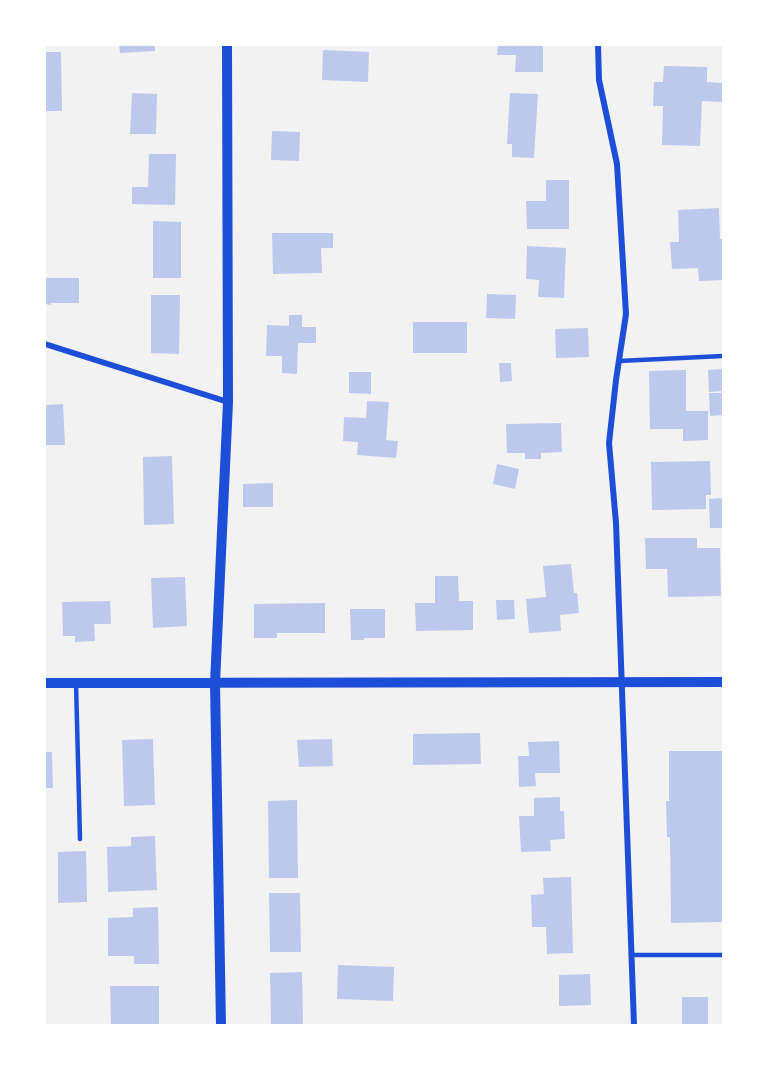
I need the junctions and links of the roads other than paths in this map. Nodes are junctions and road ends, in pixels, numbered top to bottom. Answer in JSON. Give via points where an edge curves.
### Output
{"nodes":[{"id":1,"x":227,"y":45,"type":"edge"},
{"id":2,"x":598,"y":45,"type":"edge"},
{"id":3,"x":45,"y":344,"type":"edge"},
{"id":4,"x":723,"y":356,"type":"edge"},
{"id":5,"x":619,"y":361,"type":"junction"},
{"id":6,"x":228,"y":402,"type":"junction"},
{"id":7,"x":215,"y":682,"type":"junction"},
{"id":8,"x":723,"y":682,"type":"edge"},
{"id":9,"x":45,"y":683,"type":"edge"},
{"id":10,"x":76,"y":683,"type":"junction"},
{"id":11,"x":621,"y":683,"type":"junction"},
{"id":12,"x":80,"y":839,"type":"dead end"},
{"id":13,"x":631,"y":955,"type":"junction"},
{"id":14,"x":723,"y":955,"type":"edge"},
{"id":15,"x":221,"y":1025,"type":"edge"},
{"id":16,"x":634,"y":1025,"type":"edge"}],
"edges":[{"from":1,"to":6,"type":"street"},
{"from":2,"to":5,"type":"street","via":[[599,80],[617,164],[623,249],[626,314]]},
{"from":3,"to":6,"type":"street"},
{"from":4,"to":5,"type":"lane"},
{"from":5,"to":11,"type":"street","via":[[609,443]]},
{"from":6,"to":7,"type":"street"},
{"from":7,"to":10,"type":"street"},
{"from":7,"to":11,"type":"street"},
{"from":7,"to":15,"type":"street"},
{"from":8,"to":11,"type":"street"},
{"from":9,"to":10,"type":"street"},
{"from":10,"to":12,"type":"lane"},
{"from":11,"to":13,"type":"street"},
{"from":13,"to":14,"type":"lane"},
{"from":13,"to":16,"type":"street"}]}
